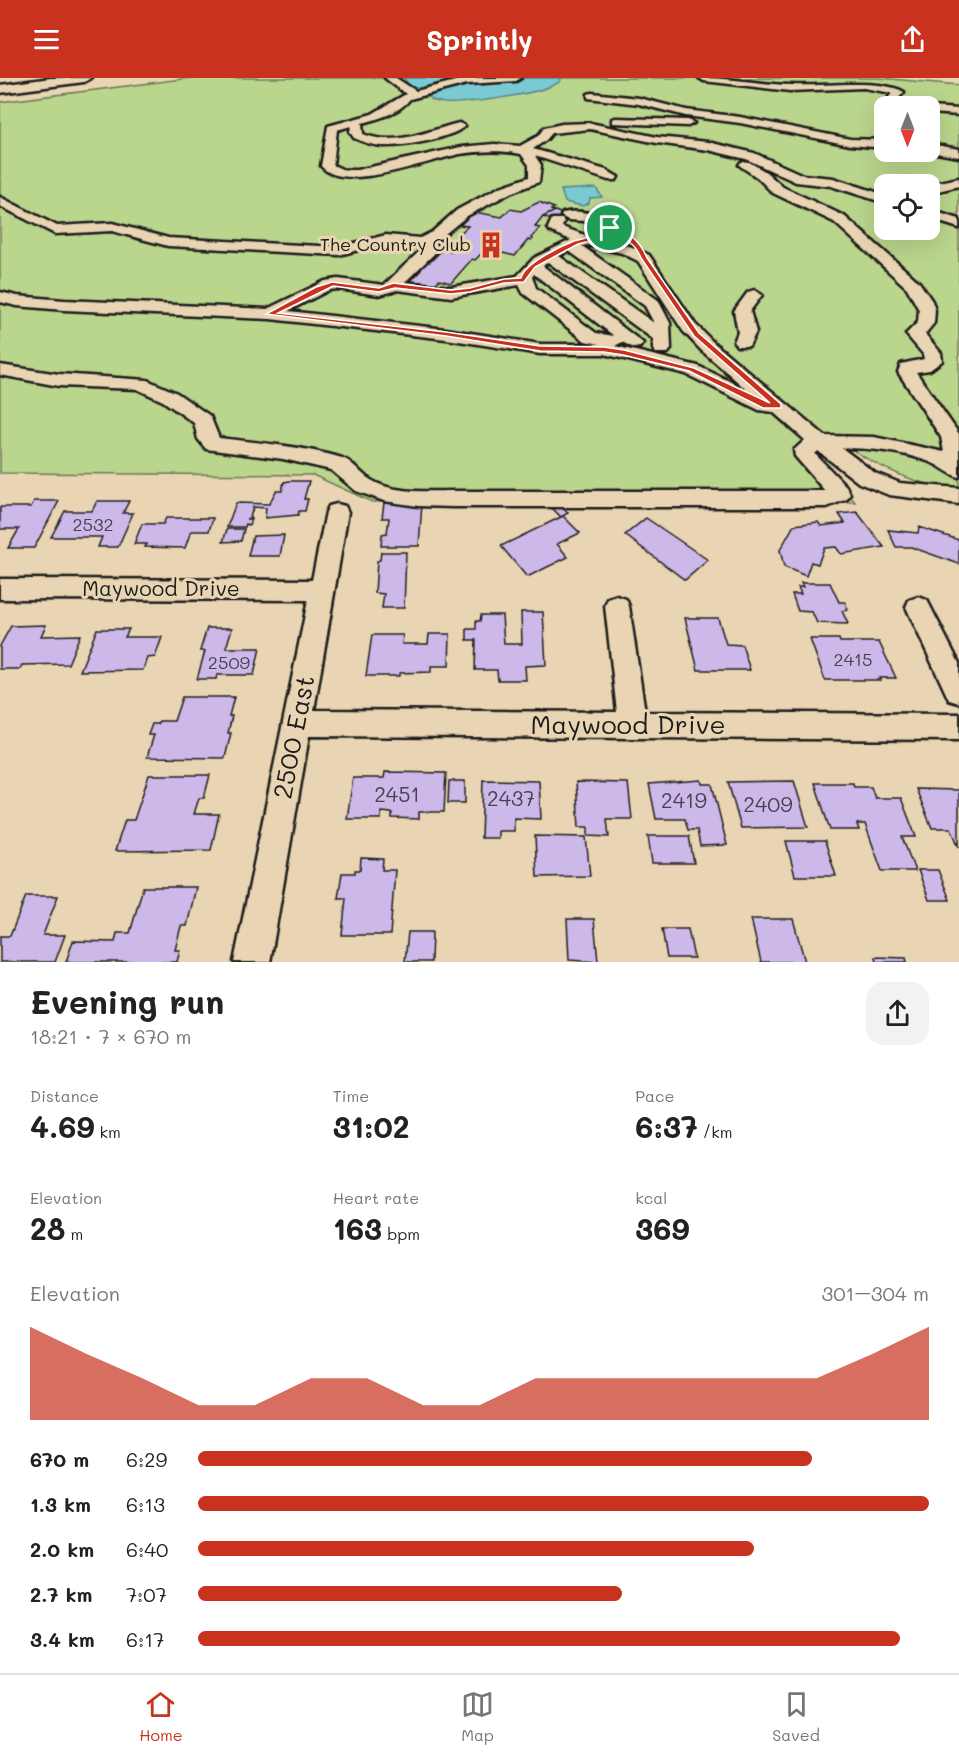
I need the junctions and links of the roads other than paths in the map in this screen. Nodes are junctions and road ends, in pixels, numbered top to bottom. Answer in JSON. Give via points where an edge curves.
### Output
{"nodes":[{"id":1,"x":38,"y":78,"type":"edge"},
{"id":2,"x":84,"y":78,"type":"edge"},
{"id":3,"x":390,"y":78,"type":"edge"},
{"id":4,"x":516,"y":78,"type":"edge"},
{"id":5,"x":704,"y":78,"type":"edge"},
{"id":6,"x":0,"y":84,"type":"edge"},
{"id":7,"x":0,"y":89,"type":"edge"},
{"id":8,"x":414,"y":95,"type":"junction"},
{"id":9,"x":592,"y":96,"type":"dead end"},
{"id":10,"x":896,"y":96,"type":"edge"},
{"id":11,"x":940,"y":111,"type":"edge"},
{"id":12,"x":959,"y":112,"type":"edge"},
{"id":13,"x":357,"y":122,"type":"junction"},
{"id":14,"x":748,"y":122,"type":"junction"},
{"id":15,"x":459,"y":126,"type":"dead end"},
{"id":16,"x":551,"y":129,"type":"junction"},
{"id":17,"x":874,"y":143,"type":"edge"},
{"id":18,"x":708,"y":146,"type":"junction"},
{"id":19,"x":524,"y":149,"type":"junction"},
{"id":20,"x":940,"y":150,"type":"edge"},
{"id":21,"x":959,"y":153,"type":"edge"},
{"id":22,"x":612,"y":177,"type":"dead end"},
{"id":23,"x":959,"y":182,"type":"edge"},
{"id":24,"x":940,"y":185,"type":"edge"},
{"id":25,"x":874,"y":195,"type":"edge"},
{"id":26,"x":0,"y":201,"type":"edge"},
{"id":27,"x":940,"y":217,"type":"edge"},
{"id":28,"x":959,"y":224,"type":"edge"},
{"id":29,"x":610,"y":228,"type":"junction"},
{"id":30,"x":428,"y":241,"type":"junction"},
{"id":31,"x":578,"y":243,"type":"junction"},
{"id":32,"x":550,"y":256,"type":"junction"},
{"id":33,"x":644,"y":258,"type":"junction"},
{"id":34,"x":529,"y":273,"type":"junction"},
{"id":35,"x":393,"y":285,"type":"junction"},
{"id":36,"x":754,"y":295,"type":"dead end"},
{"id":37,"x":0,"y":297,"type":"edge"},
{"id":38,"x":18,"y":301,"type":"junction"},
{"id":39,"x":0,"y":306,"type":"edge"},
{"id":40,"x":270,"y":314,"type":"junction"},
{"id":41,"x":743,"y":342,"type":"dead end"},
{"id":42,"x":662,"y":343,"type":"junction"},
{"id":43,"x":694,"y":348,"type":"junction"},
{"id":44,"x":0,"y":370,"type":"edge"},
{"id":45,"x":778,"y":406,"type":"junction"},
{"id":46,"x":819,"y":442,"type":"junction"},
{"id":47,"x":953,"y":466,"type":"edge"},
{"id":48,"x":955,"y":496,"type":"edge"},
{"id":49,"x":337,"y":512,"type":"dead end"},
{"id":50,"x":0,"y":589,"type":"edge"},
{"id":51,"x":322,"y":590,"type":"junction"},
{"id":52,"x":616,"y":606,"type":"dead end"},
{"id":53,"x":918,"y":608,"type":"dead end"},
{"id":54,"x":959,"y":691,"type":"edge"},
{"id":55,"x":297,"y":723,"type":"junction"},
{"id":56,"x":633,"y":725,"type":"junction"},
{"id":57,"x":959,"y":727,"type":"edge"},
{"id":58,"x":252,"y":962,"type":"edge"}],
"edges":[{"from":1,"to":6,"type":"highway"},
{"from":2,"to":7,"type":"highway"},
{"from":3,"to":8,"type":"street"},
{"from":4,"to":8,"type":"street","via":[[459,83]]},
{"from":5,"to":10,"type":"street","via":[[797,88],[881,88],[899,92]]},
{"from":8,"to":13,"type":"street"},
{"from":9,"to":14,"type":"street"},
{"from":11,"to":12,"type":"street"},
{"from":13,"to":15,"type":"street","via":[[358,136],[381,141],[414,139]]},
{"from":13,"to":19,"type":"street","via":[[332,128],[327,166],[330,170],[359,173],[479,146]]},
{"from":14,"to":16,"type":"street","via":[[630,122],[576,117],[552,122],[548,126]]},
{"from":14,"to":17,"type":"street"},
{"from":16,"to":18,"type":"street","via":[[590,126]]},
{"from":16,"to":19,"type":"street"},
{"from":18,"to":25,"type":"street","via":[[750,156],[802,180],[833,182]]},
{"from":18,"to":47,"type":"street","via":[[705,150],[753,169],[778,190],[836,216],[914,285],[927,310],[926,325],[915,334],[932,353],[933,361],[907,368],[907,372],[951,437]]},
{"from":19,"to":22,"type":"street"},
{"from":19,"to":30,"type":"street","via":[[536,165],[535,179],[462,213]]},
{"from":20,"to":21,"type":"street"},
{"from":23,"to":24,"type":"street"},
{"from":26,"to":30,"type":"street","via":[[55,230],[112,227],[184,244],[339,251],[386,239],[415,244]]},
{"from":27,"to":28,"type":"street"},
{"from":29,"to":31,"type":"street","via":[[603,236]]},
{"from":29,"to":31,"type":"street","via":[[583,216],[562,219],[555,228]]},
{"from":29,"to":33,"type":"street","via":[[635,242]]},
{"from":30,"to":35,"type":"street","via":[[432,248]]},
{"from":31,"to":32,"type":"street"},
{"from":31,"to":33,"type":"street","via":[[627,250]]},
{"from":31,"to":42,"type":"street","via":[[652,303],[660,315]]},
{"from":32,"to":34,"type":"street"},
{"from":32,"to":42,"type":"street"},
{"from":33,"to":43,"type":"street","via":[[689,327]]},
{"from":34,"to":35,"type":"street","via":[[451,292]]},
{"from":34,"to":42,"type":"street","via":[[529,290],[591,337],[637,345]]},
{"from":35,"to":40,"type":"street","via":[[379,290],[332,284]]},
{"from":36,"to":41,"type":"street","via":[[742,311],[747,332]]},
{"from":37,"to":38,"type":"street"},
{"from":38,"to":39,"type":"street"},
{"from":38,"to":40,"type":"street"},
{"from":40,"to":45,"type":"street","via":[[540,348],[624,352],[692,370],[766,406]]},
{"from":42,"to":43,"type":"street"},
{"from":43,"to":45,"type":"street"},
{"from":44,"to":46,"type":"street","via":[[59,380],[140,384],[170,397],[200,417],[213,444],[283,452],[337,464],[368,488],[423,498],[827,500],[838,491],[805,456],[804,450]]},
{"from":45,"to":46,"type":"street"},
{"from":46,"to":47,"type":"street","via":[[903,448]]},
{"from":46,"to":48,"type":"street","via":[[880,485],[914,494]]},
{"from":49,"to":51,"type":"street","name":"2500 East"},
{"from":50,"to":51,"type":"street","name":"Maywood Drive"},
{"from":51,"to":55,"type":"street","name":"2500 East"},
{"from":52,"to":56,"type":"street"},
{"from":53,"to":54,"type":"street"},
{"from":55,"to":56,"type":"street","name":"Maywood Drive"},
{"from":55,"to":58,"type":"street","name":"2500 East"},
{"from":56,"to":57,"type":"street","name":"Maywood Drive"}]}
